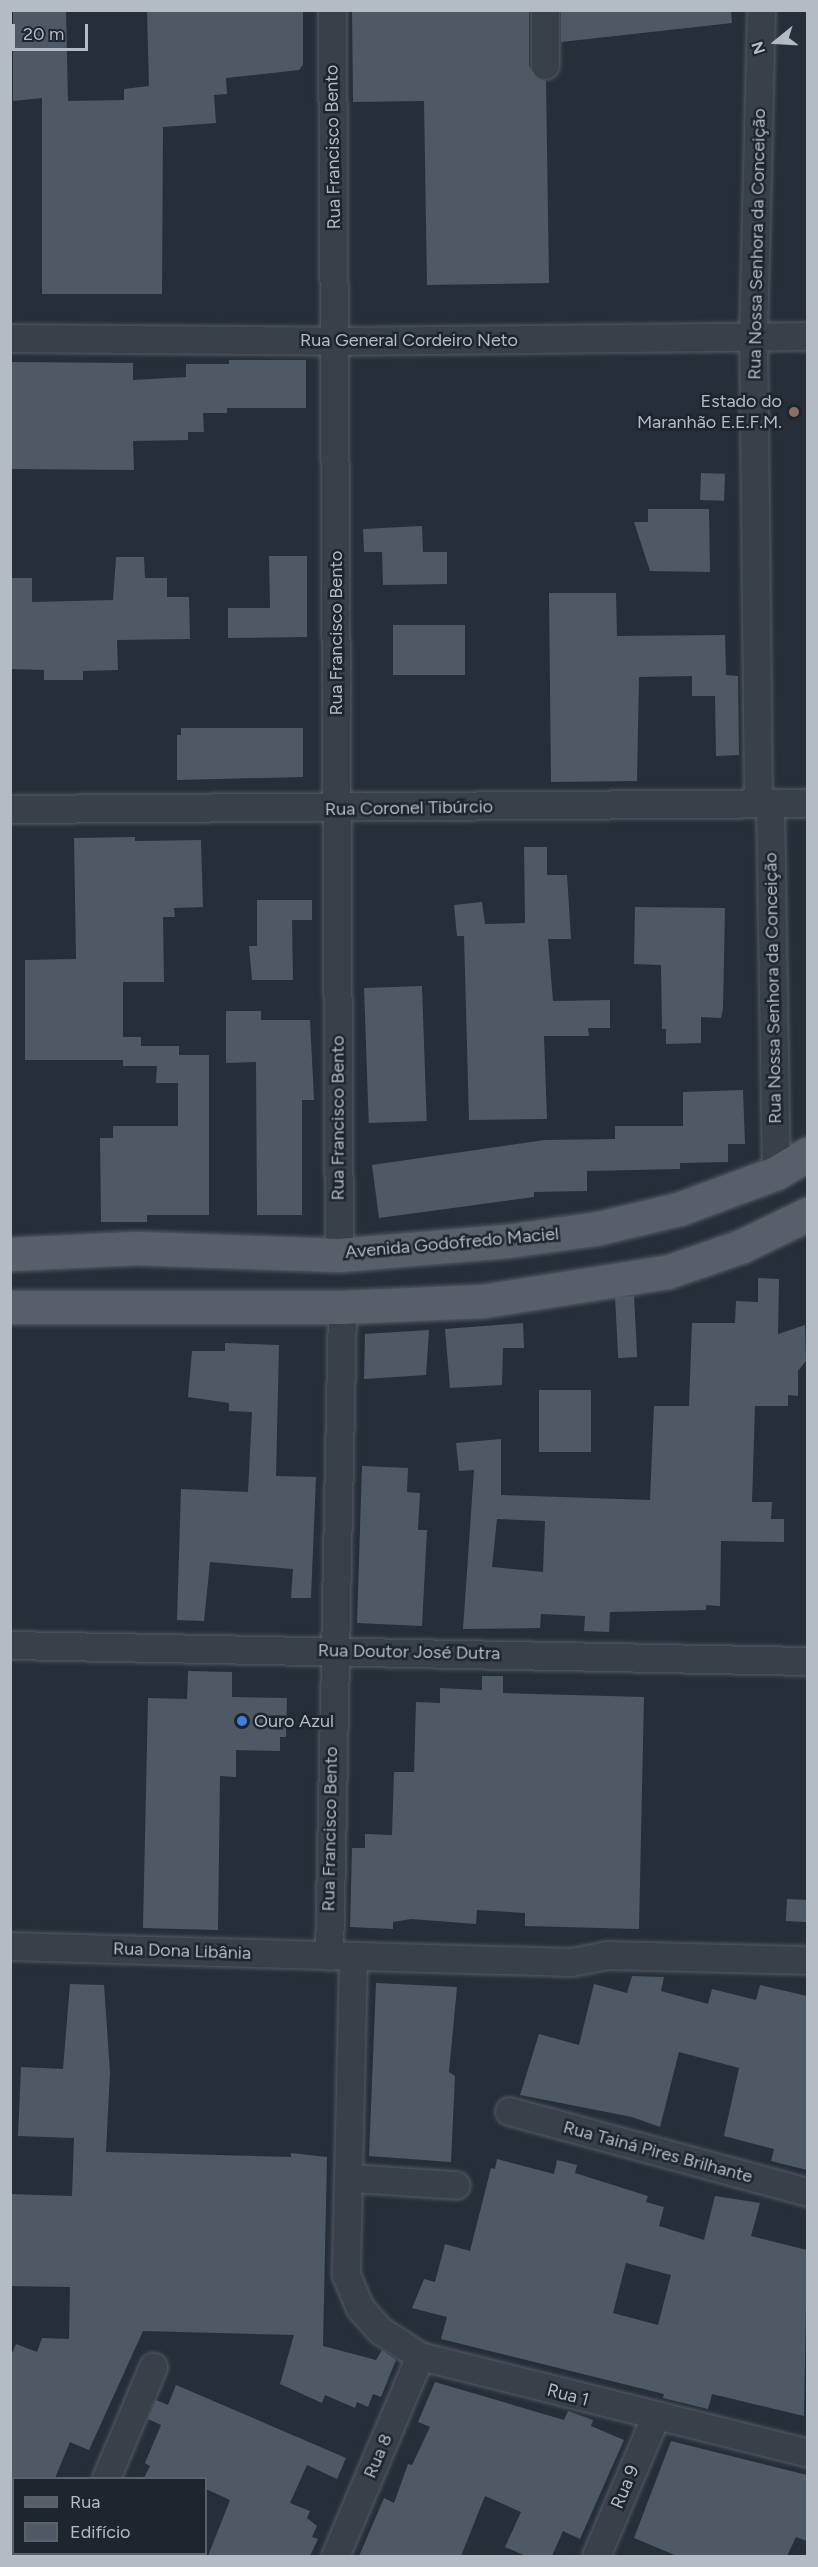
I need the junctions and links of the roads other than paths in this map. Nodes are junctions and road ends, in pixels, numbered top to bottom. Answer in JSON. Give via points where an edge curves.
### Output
{"nodes":[{"id":1,"x":332,"y":10,"type":"edge"},
{"id":2,"x":545,"y":10,"type":"edge"},
{"id":3,"x":761,"y":10,"type":"edge"},
{"id":4,"x":545,"y":65,"type":"dead end"},
{"id":5,"x":807,"y":336,"type":"edge"},
{"id":6,"x":10,"y":338,"type":"edge"},
{"id":7,"x":753,"y":338,"type":"junction"},
{"id":8,"x":335,"y":341,"type":"junction"},
{"id":9,"x":764,"y":802,"type":"junction"},
{"id":10,"x":807,"y":803,"type":"edge"},
{"id":11,"x":10,"y":809,"type":"edge"},
{"id":12,"x":337,"y":809,"type":"junction"},
{"id":13,"x":807,"y":1154,"type":"edge"},
{"id":14,"x":776,"y":1173,"type":"junction"},
{"id":15,"x":807,"y":1214,"type":"edge"},
{"id":16,"x":10,"y":1254,"type":"edge"},
{"id":17,"x":339,"y":1254,"type":"junction"},
{"id":18,"x":10,"y":1307,"type":"edge"},
{"id":19,"x":342,"y":1307,"type":"junction"},
{"id":20,"x":10,"y":1645,"type":"edge"},
{"id":21,"x":332,"y":1650,"type":"junction"},
{"id":22,"x":807,"y":1661,"type":"edge"},
{"id":23,"x":10,"y":1946,"type":"edge"},
{"id":24,"x":341,"y":1956,"type":"junction"},
{"id":25,"x":807,"y":1960,"type":"edge"},
{"id":26,"x":509,"y":2111,"type":"dead end"},
{"id":27,"x":351,"y":2178,"type":"junction"},
{"id":28,"x":456,"y":2185,"type":"dead end"},
{"id":29,"x":807,"y":2192,"type":"edge"},
{"id":30,"x":352,"y":2294,"type":"joint"},
{"id":31,"x":420,"y":2356,"type":"junction"},
{"id":32,"x":153,"y":2367,"type":"dead end"},
{"id":33,"x":654,"y":2418,"type":"junction"},
{"id":34,"x":807,"y":2453,"type":"edge"},
{"id":35,"x":106,"y":2477,"type":"edge"},
{"id":36,"x":335,"y":2556,"type":"edge"},
{"id":37,"x":596,"y":2556,"type":"edge"}],
"edges":[{"from":1,"to":8,"type":"street","name":"Rua Francisco Bento"},
{"from":2,"to":4,"type":"street"},
{"from":3,"to":7,"type":"street","name":"Rua Nossa Senhora da Conceição"},
{"from":5,"to":7,"type":"street","name":"Rua General Cordeiro Neto"},
{"from":6,"to":8,"type":"street","name":"Rua General Cordeiro Neto"},
{"from":7,"to":8,"type":"street","name":"Rua General Cordeiro Neto"},
{"from":7,"to":9,"type":"street","name":"Rua Nossa Senhora da Conceição"},
{"from":8,"to":12,"type":"street","name":"Rua Francisco Bento"},
{"from":9,"to":10,"type":"street","name":"Rua Coronel Tibúrcio"},
{"from":9,"to":12,"type":"street","name":"Rua Coronel Tibúrcio"},
{"from":9,"to":14,"type":"street","name":"Rua Nossa Senhora da Conceição"},
{"from":11,"to":12,"type":"street","name":"Rua Coronel Tibúrcio"},
{"from":12,"to":17,"type":"street","name":"Rua Francisco Bento"},
{"from":13,"to":14,"type":"main road","name":"Avenida Godofredo Maciel"},
{"from":14,"to":17,"type":"main road","name":"Avenida Godofredo Maciel","via":[[680,1209],[599,1228]]},
{"from":15,"to":19,"type":"main road","via":[[742,1246],[667,1272],[483,1301]]},
{"from":16,"to":17,"type":"main road","name":"Avenida Godofredo Maciel","via":[[136,1248]]},
{"from":18,"to":19,"type":"main road"},
{"from":19,"to":21,"type":"street","name":"Rua Francisco Bento"},
{"from":20,"to":21,"type":"street","name":"Rua Doutor José Dutra"},
{"from":21,"to":22,"type":"street","name":"Rua Doutor José Dutra"},
{"from":21,"to":24,"type":"street","name":"Rua Francisco Bento"},
{"from":23,"to":24,"type":"street","name":"Rua Dona Libânia"},
{"from":24,"to":25,"type":"street","name":"Rua Dona Libânia","via":[[571,1962],[607,1954]]},
{"from":24,"to":27,"type":"street","name":"Rua Francisco Bento"},
{"from":26,"to":29,"type":"street","name":"Rua Tainá Pires Brilhante"},
{"from":27,"to":28,"type":"street"},
{"from":27,"to":30,"type":"street","name":"Rua Francisco Bento","via":[[346,2276]]},
{"from":30,"to":31,"type":"street","name":"Rua 1","via":[[381,2331]]},
{"from":31,"to":33,"type":"street","name":"Rua 1"},
{"from":31,"to":36,"type":"street","name":"Rua 8"},
{"from":32,"to":35,"type":"street"},
{"from":33,"to":34,"type":"street","name":"Rua 1"},
{"from":33,"to":37,"type":"street","name":"Rua 9"}]}
